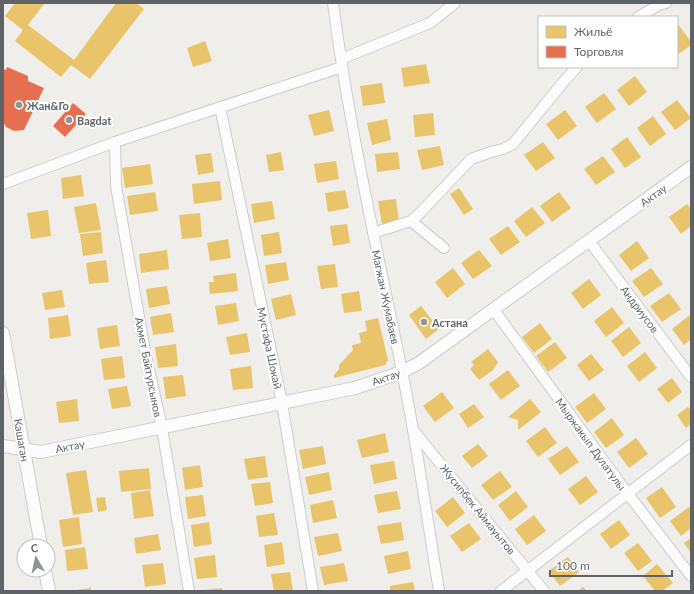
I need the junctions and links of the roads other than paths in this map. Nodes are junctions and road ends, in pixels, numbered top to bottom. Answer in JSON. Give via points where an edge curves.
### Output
{"nodes":[{"id":1,"x":333,"y":3,"type":"edge"},
{"id":2,"x":455,"y":3,"type":"edge"},
{"id":3,"x":663,"y":4,"type":"edge"},
{"id":4,"x":640,"y":16,"type":"edge"},
{"id":5,"x":341,"y":63,"type":"junction"},
{"id":6,"x":576,"y":68,"type":"edge"},
{"id":7,"x":220,"y":106,"type":"junction"},
{"id":8,"x":115,"y":142,"type":"junction"},
{"id":9,"x":690,"y":170,"type":"edge"},
{"id":10,"x":3,"y":184,"type":"edge"},
{"id":11,"x":411,"y":221,"type":"junction"},
{"id":12,"x":373,"y":233,"type":"junction"},
{"id":13,"x":589,"y":241,"type":"junction"},
{"id":14,"x":444,"y":248,"type":"dead end"},
{"id":15,"x":494,"y":310,"type":"junction"},
{"id":16,"x":3,"y":333,"type":"edge"},
{"id":17,"x":402,"y":372,"type":"junction"},
{"id":18,"x":691,"y":377,"type":"edge"},
{"id":19,"x":282,"y":403,"type":"junction"},
{"id":20,"x":162,"y":428,"type":"junction"},
{"id":21,"x":412,"y":428,"type":"junction"},
{"id":22,"x":691,"y":445,"type":"edge"},
{"id":23,"x":3,"y":446,"type":"edge"},
{"id":24,"x":23,"y":450,"type":"junction"},
{"id":25,"x":628,"y":494,"type":"junction"},
{"id":26,"x":40,"y":538,"type":"edge"},
{"id":27,"x":528,"y":570,"type":"junction"},
{"id":28,"x":691,"y":576,"type":"edge"},
{"id":29,"x":47,"y":578,"type":"edge"},
{"id":30,"x":49,"y":591,"type":"edge"},
{"id":31,"x":189,"y":591,"type":"edge"},
{"id":32,"x":313,"y":591,"type":"edge"},
{"id":33,"x":439,"y":591,"type":"edge"},
{"id":34,"x":501,"y":591,"type":"edge"},
{"id":35,"x":544,"y":591,"type":"edge"}],
"edges":[{"from":1,"to":5,"type":"street","name":"Магжан Жумабаев"},
{"from":2,"to":5,"type":"street","via":[[430,23]]},
{"from":3,"to":4,"type":"street"},
{"from":5,"to":7,"type":"street"},
{"from":5,"to":12,"type":"street","name":"Магжан Жумабаев"},
{"from":6,"to":11,"type":"street","via":[[513,144],[471,159]]},
{"from":7,"to":8,"type":"street"},
{"from":7,"to":19,"type":"street","name":"Мустафа Шокай"},
{"from":8,"to":10,"type":"street"},
{"from":8,"to":20,"type":"street","name":"Ахмет Байтурсынов","via":[[116,186],[145,351]]},
{"from":9,"to":13,"type":"street","name":"Актау"},
{"from":11,"to":12,"type":"street"},
{"from":11,"to":14,"type":"street"},
{"from":12,"to":17,"type":"street","name":"Магжан Жумабаев"},
{"from":13,"to":15,"type":"street","name":"Актау"},
{"from":13,"to":18,"type":"street","name":"Андриусов"},
{"from":15,"to":17,"type":"street","name":"Актау","via":[[419,363]]},
{"from":15,"to":25,"type":"street","name":"Мыржакып Дулатулы"},
{"from":16,"to":24,"type":"street","name":"Кашаган"},
{"from":17,"to":19,"type":"street","name":"Актау","via":[[355,388]]},
{"from":17,"to":21,"type":"street","name":"Магжан Жумабаев"},
{"from":19,"to":20,"type":"street","name":"Актау"},
{"from":19,"to":32,"type":"street","name":"Мустафа Шокай"},
{"from":20,"to":24,"type":"street","name":"Актау","via":[[41,452]]},
{"from":20,"to":31,"type":"street","name":"Ахмет Байтурсынов"},
{"from":21,"to":27,"type":"street","name":"Жусипбек Аймауытов"},
{"from":21,"to":33,"type":"street","name":"Магжан Жумабаев"},
{"from":22,"to":25,"type":"street"},
{"from":23,"to":24,"type":"street","name":"Актау"},
{"from":24,"to":26,"type":"street","name":"Кашаган"},
{"from":25,"to":27,"type":"street"},
{"from":25,"to":28,"type":"street","name":"Мыржакып Дулатулы"},
{"from":27,"to":34,"type":"street"},
{"from":27,"to":35,"type":"street","name":"Жусипбек Аймауытов"},
{"from":29,"to":30,"type":"street"}]}
